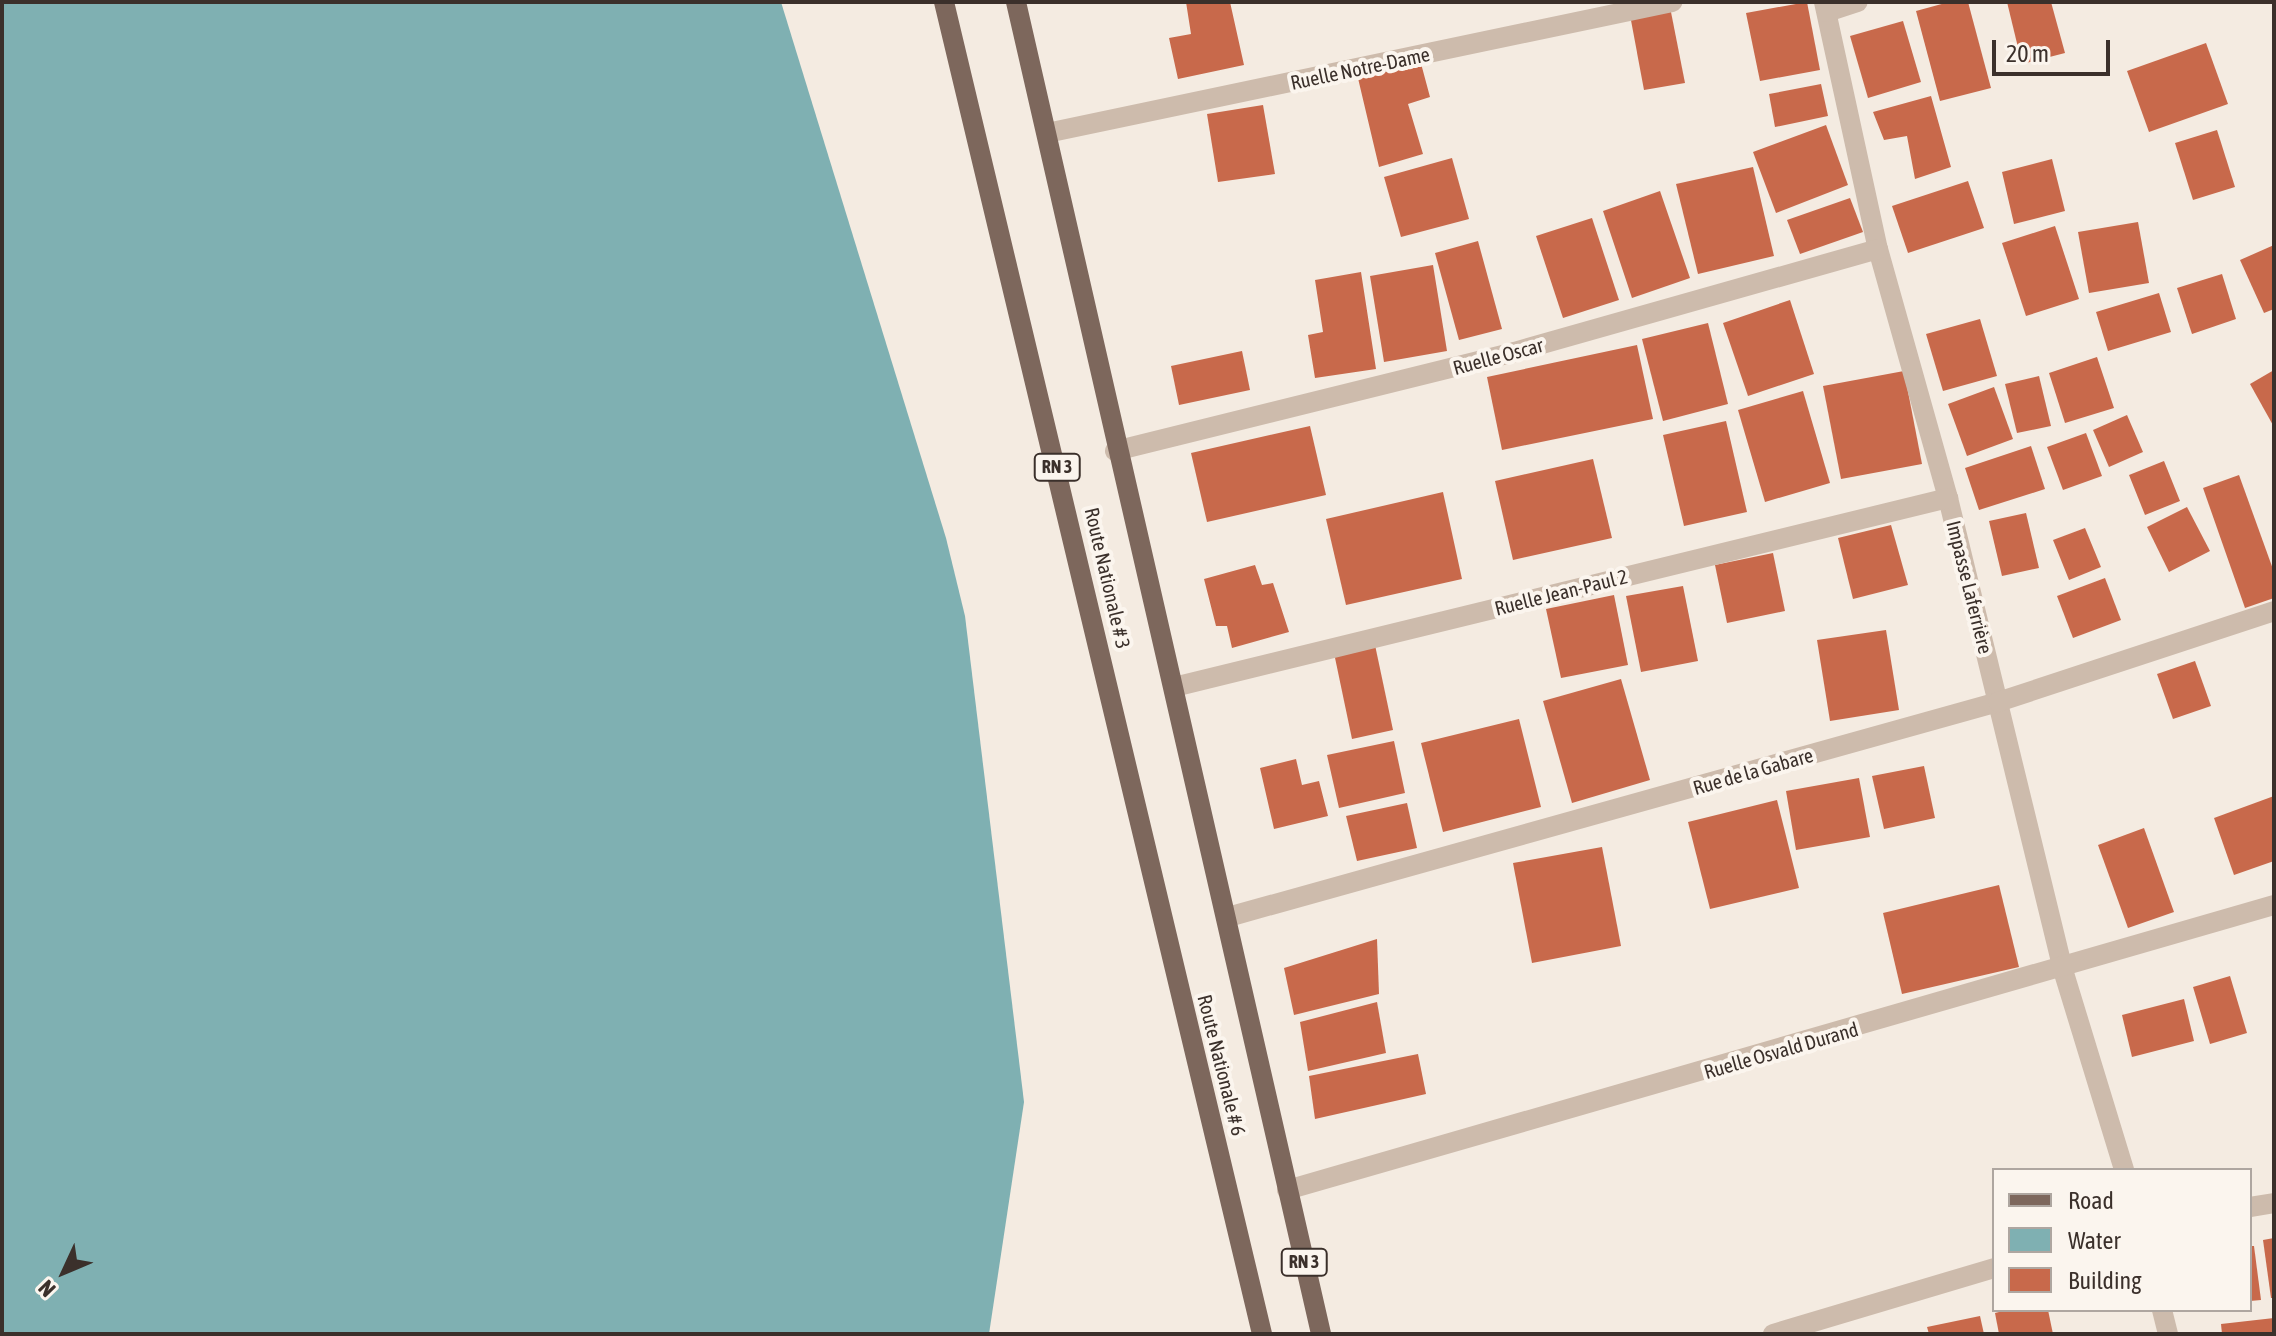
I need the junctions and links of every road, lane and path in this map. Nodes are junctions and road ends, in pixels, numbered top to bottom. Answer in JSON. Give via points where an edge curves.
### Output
{"nodes":[{"id":1,"x":944,"y":2,"type":"edge"},
{"id":2,"x":1016,"y":2,"type":"edge"},
{"id":3,"x":1672,"y":2,"type":"edge"},
{"id":4,"x":1857,"y":2,"type":"edge"},
{"id":5,"x":1826,"y":7,"type":"edge"},
{"id":6,"x":1047,"y":133,"type":"junction"},
{"id":7,"x":1878,"y":249,"type":"junction"},
{"id":8,"x":1115,"y":451,"type":"junction"},
{"id":9,"x":1948,"y":498,"type":"junction"},
{"id":10,"x":2274,"y":611,"type":"edge"},
{"id":11,"x":1174,"y":687,"type":"junction"},
{"id":12,"x":1998,"y":702,"type":"junction"},
{"id":13,"x":2274,"y":905,"type":"edge"},
{"id":14,"x":1228,"y":917,"type":"junction"},
{"id":15,"x":1164,"y":933,"type":"joint"},
{"id":16,"x":2063,"y":970,"type":"junction"},
{"id":17,"x":2123,"y":1168,"type":"edge"},
{"id":18,"x":1287,"y":1190,"type":"junction"},
{"id":19,"x":2274,"y":1203,"type":"edge"},
{"id":20,"x":2252,"y":1207,"type":"edge"},
{"id":21,"x":1992,"y":1269,"type":"edge"},
{"id":22,"x":2162,"y":1312,"type":"edge"},
{"id":23,"x":1262,"y":1334,"type":"edge"},
{"id":24,"x":1321,"y":1334,"type":"edge"},
{"id":25,"x":1773,"y":1334,"type":"edge"},
{"id":26,"x":2168,"y":1334,"type":"edge"}],
"edges":[{"from":1,"to":15,"type":"main road","name":"Route Nationale # 3","number":"RN 3"},
{"from":2,"to":6,"type":"main road","name":"Route Nationale # 3","number":"RN 3"},
{"from":3,"to":6,"type":"street","name":"Ruelle Notre-Dame"},
{"from":4,"to":5,"type":"street"},
{"from":5,"to":7,"type":"street","name":"Impasse Laferrière"},
{"from":6,"to":8,"type":"main road","name":"Route Nationale # 3","number":"RN 3"},
{"from":7,"to":8,"type":"street","name":"Ruelle Oscar","via":[[1514,352]]},
{"from":7,"to":9,"type":"street","name":"Impasse Laferrière"},
{"from":8,"to":11,"type":"main road","name":"Route Nationale # 3","number":"RN 3"},
{"from":9,"to":11,"type":"street","name":"Ruelle Jean-Paul 2"},
{"from":9,"to":12,"type":"street","name":"Impasse Laferrière"},
{"from":10,"to":12,"type":"street","name":"Rue de la Gabare"},
{"from":11,"to":14,"type":"main road","name":"Route Nationale # 3","number":"RN 3"},
{"from":12,"to":14,"type":"street","name":"Rue de la Gabare"},
{"from":12,"to":16,"type":"street","name":"Impasse Laferrière"},
{"from":13,"to":16,"type":"street","name":"Ruelle Osvald Durand"},
{"from":14,"to":18,"type":"main road","name":"Route Nationale # 6","number":"RN 3"},
{"from":15,"to":23,"type":"main road","name":"Route Nationale # 6","number":"RN 3"},
{"from":16,"to":17,"type":"street","name":"Impasse Laferrière"},
{"from":16,"to":18,"type":"street","name":"Ruelle Osvald Durand"},
{"from":18,"to":24,"type":"main road","number":"RN 3"},
{"from":19,"to":20,"type":"street"},
{"from":21,"to":25,"type":"street"},
{"from":22,"to":26,"type":"street"}]}
